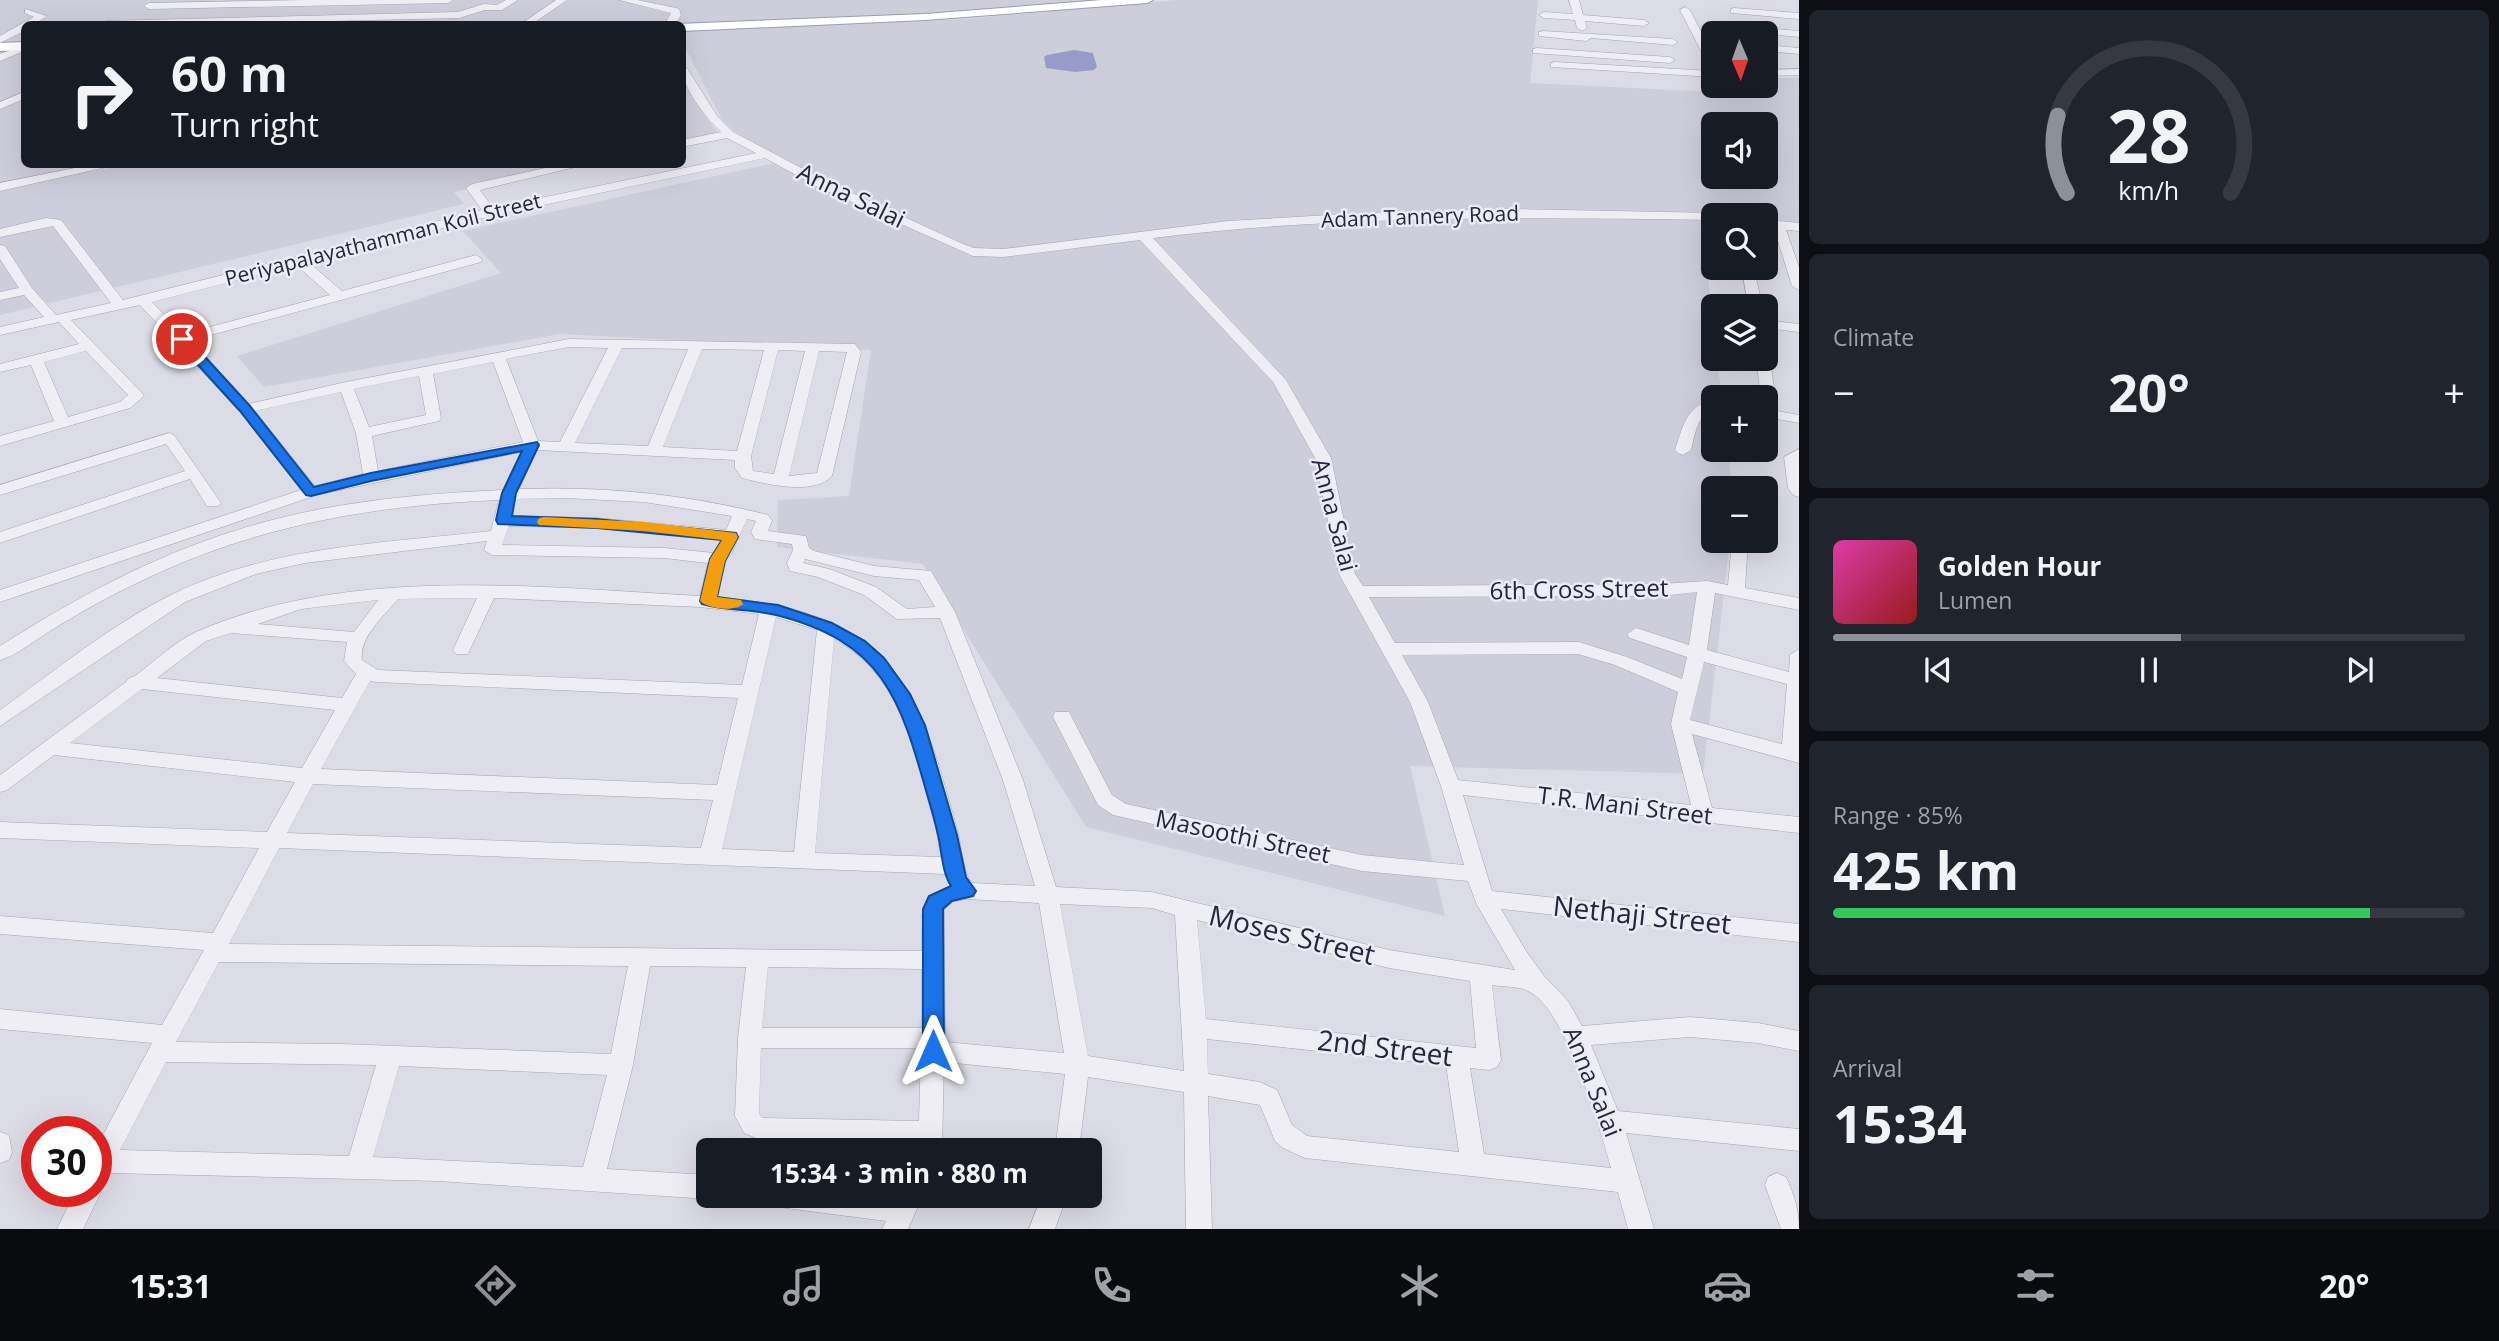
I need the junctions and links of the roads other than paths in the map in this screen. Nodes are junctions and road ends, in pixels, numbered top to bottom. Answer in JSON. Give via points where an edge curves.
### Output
{"nodes":[{"id":1,"x":158,"y":0,"type":"edge"},
{"id":2,"x":448,"y":0,"type":"edge"},
{"id":3,"x":513,"y":0,"type":"edge"},
{"id":4,"x":562,"y":0,"type":"edge"},
{"id":5,"x":624,"y":0,"type":"edge"},
{"id":6,"x":1147,"y":0,"type":"edge"},
{"id":7,"x":1574,"y":0,"type":"edge"},
{"id":8,"x":1728,"y":0,"type":"edge"},
{"id":9,"x":327,"y":2,"type":"edge"},
{"id":10,"x":1685,"y":10,"type":"dead end"},
{"id":11,"x":28,"y":11,"type":"dead end"},
{"id":12,"x":1734,"y":11,"type":"junction"},
{"id":13,"x":468,"y":14,"type":"junction"},
{"id":14,"x":1799,"y":16,"type":"edge"},
{"id":15,"x":121,"y":17,"type":"dead end"},
{"id":16,"x":1541,"y":18,"type":"dead end"},
{"id":17,"x":34,"y":21,"type":"edge"},
{"id":18,"x":114,"y":21,"type":"edge"},
{"id":19,"x":300,"y":21,"type":"edge"},
{"id":20,"x":320,"y":21,"type":"edge"},
{"id":21,"x":461,"y":21,"type":"edge"},
{"id":22,"x":530,"y":21,"type":"edge"},
{"id":23,"x":672,"y":21,"type":"edge"},
{"id":24,"x":1743,"y":21,"type":"edge"},
{"id":25,"x":1644,"y":23,"type":"dead end"},
{"id":26,"x":686,"y":27,"type":"edge"},
{"id":27,"x":21,"y":29,"type":"edge"},
{"id":28,"x":1584,"y":32,"type":"junction"},
{"id":29,"x":1778,"y":33,"type":"edge"},
{"id":30,"x":1799,"y":34,"type":"edge"},
{"id":31,"x":1701,"y":35,"type":"edge"},
{"id":32,"x":0,"y":40,"type":"edge"},
{"id":33,"x":1672,"y":42,"type":"dead end"},
{"id":34,"x":0,"y":47,"type":"edge"},
{"id":35,"x":21,"y":47,"type":"edge"},
{"id":36,"x":21,"y":48,"type":"edge"},
{"id":37,"x":1778,"y":49,"type":"edge"},
{"id":38,"x":1799,"y":51,"type":"edge"},
{"id":39,"x":1654,"y":52,"type":"dead end"},
{"id":40,"x":0,"y":58,"type":"edge"},
{"id":41,"x":1670,"y":60,"type":"dead end"},
{"id":42,"x":1778,"y":63,"type":"edge"},
{"id":43,"x":1555,"y":65,"type":"dead end"},
{"id":44,"x":1595,"y":68,"type":"junction"},
{"id":45,"x":1778,"y":72,"type":"edge"},
{"id":46,"x":1785,"y":72,"type":"junction"},
{"id":47,"x":1799,"y":72,"type":"edge"},
{"id":48,"x":1701,"y":73,"type":"edge"},
{"id":49,"x":686,"y":74,"type":"edge"},
{"id":50,"x":21,"y":96,"type":"edge"},
{"id":51,"x":0,"y":106,"type":"edge"},
{"id":52,"x":729,"y":134,"type":"junction"},
{"id":53,"x":686,"y":143,"type":"edge"},
{"id":54,"x":768,"y":155,"type":"junction"},
{"id":55,"x":95,"y":168,"type":"edge"},
{"id":56,"x":564,"y":168,"type":"edge"},
{"id":57,"x":0,"y":187,"type":"edge"},
{"id":58,"x":490,"y":212,"type":"junction"},
{"id":59,"x":1701,"y":215,"type":"edge"},
{"id":60,"x":1778,"y":226,"type":"edge"},
{"id":61,"x":1799,"y":228,"type":"edge"},
{"id":62,"x":0,"y":233,"type":"edge"},
{"id":63,"x":1143,"y":236,"type":"junction"},
{"id":64,"x":1778,"y":239,"type":"edge"},
{"id":65,"x":0,"y":248,"type":"edge"},
{"id":66,"x":477,"y":259,"type":"dead end"},
{"id":67,"x":298,"y":260,"type":"junction"},
{"id":68,"x":1799,"y":286,"type":"edge"},
{"id":69,"x":27,"y":290,"type":"junction"},
{"id":70,"x":0,"y":296,"type":"edge"},
{"id":71,"x":340,"y":296,"type":"junction"},
{"id":72,"x":143,"y":300,"type":"junction"},
{"id":73,"x":120,"y":305,"type":"junction"},
{"id":74,"x":58,"y":319,"type":"junction"},
{"id":75,"x":1778,"y":325,"type":"edge"},
{"id":76,"x":1799,"y":328,"type":"edge"},
{"id":77,"x":0,"y":331,"type":"edge"},
{"id":78,"x":182,"y":339,"type":"junction"},
{"id":79,"x":618,"y":342,"type":"junction"},
{"id":80,"x":88,"y":346,"type":"junction"},
{"id":81,"x":696,"y":346,"type":"junction"},
{"id":82,"x":772,"y":346,"type":"junction"},
{"id":83,"x":813,"y":346,"type":"junction"},
{"id":84,"x":498,"y":356,"type":"junction"},
{"id":85,"x":36,"y":360,"type":"junction"},
{"id":86,"x":0,"y":368,"type":"edge"},
{"id":87,"x":425,"y":370,"type":"junction"},
{"id":88,"x":346,"y":386,"type":"junction"},
{"id":89,"x":1701,"y":408,"type":"edge"},
{"id":90,"x":245,"y":409,"type":"junction"},
{"id":91,"x":1778,"y":415,"type":"edge"},
{"id":92,"x":1799,"y":419,"type":"edge"},
{"id":93,"x":63,"y":423,"type":"junction"},
{"id":94,"x":364,"y":433,"type":"junction"},
{"id":95,"x":0,"y":441,"type":"edge"},
{"id":96,"x":532,"y":445,"type":"junction"},
{"id":97,"x":565,"y":447,"type":"junction"},
{"id":98,"x":654,"y":450,"type":"junction"},
{"id":99,"x":1683,"y":450,"type":"dead end"},
{"id":100,"x":1799,"y":454,"type":"edge"},
{"id":101,"x":743,"y":456,"type":"junction"},
{"id":102,"x":194,"y":473,"type":"junction"},
{"id":103,"x":371,"y":477,"type":"junction"},
{"id":104,"x":781,"y":478,"type":"junction"},
{"id":105,"x":0,"y":490,"type":"edge"},
{"id":106,"x":311,"y":492,"type":"junction"},
{"id":107,"x":1799,"y":492,"type":"edge"},
{"id":108,"x":509,"y":493,"type":"junction"},
{"id":109,"x":214,"y":503,"type":"dead end"},
{"id":110,"x":271,"y":505,"type":"junction"},
{"id":111,"x":741,"y":514,"type":"junction"},
{"id":112,"x":279,"y":523,"type":"junction"},
{"id":113,"x":731,"y":537,"type":"junction"},
{"id":114,"x":0,"y":538,"type":"edge"},
{"id":115,"x":496,"y":541,"type":"junction"},
{"id":116,"x":801,"y":550,"type":"junction"},
{"id":117,"x":1739,"y":553,"type":"edge"},
{"id":118,"x":717,"y":559,"type":"junction"},
{"id":119,"x":1707,"y":586,"type":"junction"},
{"id":120,"x":489,"y":591,"type":"junction"},
{"id":121,"x":1736,"y":591,"type":"junction"},
{"id":122,"x":1357,"y":592,"type":"junction"},
{"id":123,"x":393,"y":594,"type":"junction"},
{"id":124,"x":0,"y":596,"type":"edge"},
{"id":125,"x":708,"y":601,"type":"junction"},
{"id":126,"x":1799,"y":604,"type":"edge"},
{"id":127,"x":769,"y":609,"type":"junction"},
{"id":128,"x":946,"y":612,"type":"junction"},
{"id":129,"x":225,"y":627,"type":"junction"},
{"id":130,"x":826,"y":627,"type":"junction"},
{"id":131,"x":1636,"y":634,"type":"dead end"},
{"id":132,"x":357,"y":639,"type":"junction"},
{"id":133,"x":1390,"y":649,"type":"junction"},
{"id":134,"x":462,"y":650,"type":"dead end"},
{"id":135,"x":0,"y":654,"type":"edge"},
{"id":136,"x":1697,"y":654,"type":"junction"},
{"id":137,"x":1799,"y":655,"type":"edge"},
{"id":138,"x":366,"y":672,"type":"junction"},
{"id":139,"x":1797,"y":680,"type":"junction"},
{"id":140,"x":135,"y":682,"type":"junction"},
{"id":141,"x":1688,"y":689,"type":"junction"},
{"id":142,"x":750,"y":692,"type":"junction"},
{"id":143,"x":347,"y":705,"type":"junction"},
{"id":144,"x":1062,"y":717,"type":"dead end"},
{"id":145,"x":0,"y":719,"type":"edge"},
{"id":146,"x":1680,"y":724,"type":"junction"},
{"id":147,"x":50,"y":748,"type":"junction"},
{"id":148,"x":1795,"y":755,"type":"edge"},
{"id":149,"x":306,"y":776,"type":"junction"},
{"id":150,"x":0,"y":785,"type":"edge"},
{"id":151,"x":1451,"y":786,"type":"junction"},
{"id":152,"x":727,"y":793,"type":"junction"},
{"id":153,"x":1704,"y":815,"type":"junction"},
{"id":154,"x":1799,"y":825,"type":"edge"},
{"id":155,"x":0,"y":830,"type":"edge"},
{"id":156,"x":271,"y":842,"type":"junction"},
{"id":157,"x":710,"y":855,"type":"junction"},
{"id":158,"x":804,"y":859,"type":"junction"},
{"id":159,"x":954,"y":866,"type":"junction"},
{"id":160,"x":1477,"y":874,"type":"junction"},
{"id":161,"x":966,"y":891,"type":"junction"},
{"id":162,"x":1048,"y":894,"type":"junction"},
{"id":163,"x":1484,"y":899,"type":"junction"},
{"id":164,"x":1185,"y":908,"type":"junction"},
{"id":165,"x":0,"y":925,"type":"edge"},
{"id":166,"x":1799,"y":933,"type":"edge"},
{"id":167,"x":216,"y":948,"type":"junction"},
{"id":168,"x":641,"y":957,"type":"junction"},
{"id":169,"x":758,"y":959,"type":"junction"},
{"id":170,"x":934,"y":960,"type":"junction"},
{"id":171,"x":1480,"y":974,"type":"junction"},
{"id":172,"x":1536,"y":983,"type":"junction"},
{"id":173,"x":0,"y":1019,"type":"edge"},
{"id":174,"x":1195,"y":1028,"type":"junction"},
{"id":175,"x":1576,"y":1036,"type":"junction"},
{"id":176,"x":750,"y":1038,"type":"junction"},
{"id":177,"x":1799,"y":1041,"type":"edge"},
{"id":178,"x":163,"y":1043,"type":"junction"},
{"id":179,"x":933,"y":1044,"type":"junction"},
{"id":180,"x":390,"y":1056,"type":"junction"},
{"id":181,"x":1456,"y":1056,"type":"junction"},
{"id":182,"x":621,"y":1065,"type":"junction"},
{"id":183,"x":1079,"y":1065,"type":"junction"},
{"id":184,"x":1194,"y":1083,"type":"junction"},
{"id":185,"x":1609,"y":1121,"type":"junction"},
{"id":186,"x":888,"y":1138,"type":"edge"},
{"id":187,"x":931,"y":1138,"type":"edge"},
{"id":188,"x":1069,"y":1138,"type":"edge"},
{"id":189,"x":1799,"y":1140,"type":"edge"},
{"id":190,"x":112,"y":1142,"type":"edge"},
{"id":191,"x":0,"y":1143,"type":"edge"},
{"id":192,"x":0,"y":1152,"type":"edge"},
{"id":193,"x":1473,"y":1164,"type":"junction"},
{"id":194,"x":112,"y":1167,"type":"edge"},
{"id":195,"x":358,"y":1168,"type":"junction"},
{"id":196,"x":592,"y":1180,"type":"junction"},
{"id":197,"x":1628,"y":1181,"type":"junction"},
{"id":198,"x":1777,"y":1185,"type":"dead end"},
{"id":199,"x":696,"y":1186,"type":"edge"},
{"id":200,"x":81,"y":1207,"type":"edge"},
{"id":201,"x":874,"y":1208,"type":"edge"},
{"id":202,"x":1050,"y":1208,"type":"edge"},
{"id":203,"x":903,"y":1212,"type":"edge"},
{"id":204,"x":70,"y":1229,"type":"edge"},
{"id":205,"x":1042,"y":1229,"type":"edge"},
{"id":206,"x":1199,"y":1229,"type":"edge"},
{"id":207,"x":1641,"y":1229,"type":"edge"},
{"id":208,"x":1794,"y":1229,"type":"edge"}],
"edges":[{"from":1,"to":9,"type":"street","via":[[149,6]]},
{"from":2,"to":9,"type":"street"},
{"from":3,"to":13,"type":"street"},
{"from":4,"to":22,"type":"street"},
{"from":5,"to":23,"type":"street","via":[[676,11]]},
{"from":6,"to":26,"type":"main road","via":[[926,17]]},
{"from":7,"to":28,"type":"street"},
{"from":8,"to":12,"type":"street"},
{"from":9,"to":19,"type":"street"},
{"from":10,"to":31,"type":"street"},
{"from":11,"to":17,"type":"street","via":[[42,16]]},
{"from":12,"to":14,"type":"street"},
{"from":12,"to":24,"type":"street"},
{"from":13,"to":20,"type":"street"},
{"from":13,"to":21,"type":"street"},
{"from":15,"to":18,"type":"street"},
{"from":16,"to":28,"type":"street"},
{"from":25,"to":28,"type":"street"},
{"from":27,"to":32,"type":"street"},
{"from":28,"to":28,"type":"street","via":[[1539,43]]},
{"from":28,"to":33,"type":"street"},
{"from":28,"to":39,"type":"street"},
{"from":28,"to":41,"type":"street"},
{"from":28,"to":44,"type":"street"},
{"from":29,"to":30,"type":"street"},
{"from":34,"to":35,"type":"main road"},
{"from":36,"to":40,"type":"street"},
{"from":37,"to":38,"type":"street"},
{"from":42,"to":46,"type":"street"},
{"from":43,"to":44,"type":"street"},
{"from":44,"to":48,"type":"street"},
{"from":45,"to":46,"type":"street"},
{"from":46,"to":47,"type":"street"},
{"from":49,"to":52,"type":"street","name":"Anna Salai","via":[[713,118]]},
{"from":50,"to":51,"type":"street"},
{"from":52,"to":53,"type":"street"},
{"from":52,"to":54,"type":"street","name":"Anna Salai"},
{"from":54,"to":58,"type":"street","name":"Periyapalayathamman Koil Street"},
{"from":54,"to":63,"type":"street","name":"Anna Salai","via":[[973,252],[1003,253]]},
{"from":55,"to":57,"type":"street"},
{"from":56,"to":58,"type":"street","via":[[472,188]]},
{"from":58,"to":67,"type":"street","name":"Periyapalayathamman Koil Street"},
{"from":59,"to":63,"type":"street","name":"Adam Tannery Road","via":[[1377,217],[1228,225]]},
{"from":60,"to":61,"type":"street"},
{"from":62,"to":73,"type":"street","via":[[57,223]]},
{"from":63,"to":122,"type":"street","name":"Anna Salai","via":[[1279,380],[1322,458],[1347,574]]},
{"from":64,"to":68,"type":"street"},
{"from":65,"to":69,"type":"street"},
{"from":66,"to":71,"type":"street"},
{"from":67,"to":71,"type":"street"},
{"from":67,"to":72,"type":"street","name":"Periyapalayathamman Koil Street"},
{"from":69,"to":70,"type":"street"},
{"from":69,"to":74,"type":"street"},
{"from":71,"to":78,"type":"street"},
{"from":72,"to":73,"type":"street","name":"Periyapalayathamman Koil Street"},
{"from":72,"to":78,"type":"street"},
{"from":73,"to":74,"type":"street","name":"Periyapalayathamman Koil Street"},
{"from":74,"to":77,"type":"street","name":"Periyapalayathamman Koil Street"},
{"from":74,"to":80,"type":"street"},
{"from":75,"to":76,"type":"street"},
{"from":78,"to":90,"type":"street"},
{"from":79,"to":81,"type":"street"},
{"from":79,"to":84,"type":"street","via":[[569,343]]},
{"from":79,"to":97,"type":"street"},
{"from":80,"to":85,"type":"street"},
{"from":80,"to":93,"type":"street","via":[[136,396],[125,405]]},
{"from":81,"to":82,"type":"street"},
{"from":81,"to":98,"type":"street"},
{"from":82,"to":83,"type":"street"},
{"from":82,"to":101,"type":"street"},
{"from":83,"to":104,"type":"street"},
{"from":83,"to":104,"type":"street","via":[[850,347],[854,352],[824,476],[811,481]]},
{"from":84,"to":87,"type":"street"},
{"from":84,"to":96,"type":"street"},
{"from":85,"to":86,"type":"street"},
{"from":85,"to":93,"type":"street"},
{"from":87,"to":88,"type":"street"},
{"from":87,"to":94,"type":"street","via":[[434,418]]},
{"from":88,"to":90,"type":"street"},
{"from":88,"to":94,"type":"street"},
{"from":89,"to":99,"type":"street"},
{"from":90,"to":106,"type":"street"},
{"from":91,"to":92,"type":"street"},
{"from":93,"to":95,"type":"street"},
{"from":94,"to":103,"type":"street"},
{"from":96,"to":97,"type":"street"},
{"from":96,"to":103,"type":"street"},
{"from":96,"to":108,"type":"street"},
{"from":97,"to":98,"type":"street"},
{"from":98,"to":101,"type":"street"},
{"from":100,"to":107,"type":"street","via":[[1792,457]]},
{"from":101,"to":104,"type":"street","via":[[748,475]]},
{"from":102,"to":105,"type":"street","via":[[169,438]]},
{"from":102,"to":109,"type":"street"},
{"from":102,"to":114,"type":"street"},
{"from":103,"to":106,"type":"street"},
{"from":106,"to":110,"type":"street"},
{"from":108,"to":111,"type":"street","via":[[663,499]]},
{"from":108,"to":112,"type":"street","via":[[329,511]]},
{"from":108,"to":115,"type":"street"},
{"from":110,"to":112,"type":"street"},
{"from":110,"to":124,"type":"street"},
{"from":111,"to":113,"type":"street"},
{"from":111,"to":116,"type":"street","via":[[763,520],[761,536],[800,540]]},
{"from":112,"to":135,"type":"street","via":[[158,565],[59,616]]},
{"from":113,"to":115,"type":"street","via":[[597,523]]},
{"from":113,"to":118,"type":"street"},
{"from":115,"to":118,"type":"street"},
{"from":115,"to":145,"type":"street","via":[[305,558],[251,570],[179,598]]},
{"from":116,"to":128,"type":"street","via":[[874,571],[926,575]]},
{"from":116,"to":128,"type":"street","via":[[796,567],[870,592],[900,614]]},
{"from":117,"to":121,"type":"street"},
{"from":118,"to":125,"type":"street"},
{"from":119,"to":121,"type":"street","name":"6th Cross Street"},
{"from":119,"to":122,"type":"street","name":"6th Cross Street"},
{"from":119,"to":136,"type":"street"},
{"from":120,"to":123,"type":"street"},
{"from":120,"to":125,"type":"street"},
{"from":120,"to":134,"type":"street"},
{"from":121,"to":126,"type":"street","name":"6th Cross Street"},
{"from":122,"to":133,"type":"street","name":"Anna Salai"},
{"from":123,"to":129,"type":"street","via":[[319,600]]},
{"from":123,"to":132,"type":"street"},
{"from":125,"to":127,"type":"street"},
{"from":127,"to":130,"type":"street"},
{"from":127,"to":142,"type":"street"},
{"from":128,"to":162,"type":"street","via":[[1013,780]]},
{"from":129,"to":132,"type":"street"},
{"from":129,"to":140,"type":"street","via":[[191,641]]},
{"from":130,"to":158,"type":"street"},
{"from":130,"to":159,"type":"street","via":[[878,662],[904,698],[926,759]]},
{"from":131,"to":136,"type":"street"},
{"from":132,"to":138,"type":"street","via":[[352,658]]},
{"from":133,"to":141,"type":"street","via":[[1589,649]]},
{"from":133,"to":151,"type":"street","name":"Anna Salai","via":[[1419,702]]},
{"from":136,"to":139,"type":"street"},
{"from":136,"to":141,"type":"street"},
{"from":137,"to":139,"type":"street"},
{"from":138,"to":142,"type":"street"},
{"from":138,"to":143,"type":"street"},
{"from":139,"to":148,"type":"street"},
{"from":140,"to":143,"type":"street"},
{"from":140,"to":147,"type":"street"},
{"from":141,"to":146,"type":"street"},
{"from":142,"to":152,"type":"street"},
{"from":143,"to":149,"type":"street"},
{"from":144,"to":160,"type":"street","name":"Masoothi Street","via":[[1105,800],[1120,810],[1362,863]]},
{"from":146,"to":148,"type":"street"},
{"from":146,"to":153,"type":"street"},
{"from":147,"to":149,"type":"street"},
{"from":147,"to":150,"type":"street"},
{"from":149,"to":152,"type":"street"},
{"from":149,"to":156,"type":"street"},
{"from":151,"to":153,"type":"street","name":"T.R. Mani Street"},
{"from":151,"to":160,"type":"street","name":"Anna Salai"},
{"from":152,"to":157,"type":"street"},
{"from":153,"to":154,"type":"street","name":"T.R. Mani Street"},
{"from":155,"to":156,"type":"street"},
{"from":156,"to":157,"type":"street"},
{"from":156,"to":167,"type":"street"},
{"from":157,"to":158,"type":"street"},
{"from":158,"to":159,"type":"street"},
{"from":159,"to":161,"type":"street"},
{"from":160,"to":163,"type":"street","name":"Anna Salai"},
{"from":161,"to":162,"type":"street","name":"Moses Street"},
{"from":161,"to":170,"type":"street","via":[[936,901]]},
{"from":162,"to":164,"type":"street","name":"Moses Street","via":[[1121,897]]},
{"from":162,"to":183,"type":"street"},
{"from":163,"to":166,"type":"street","name":"Nethaji Street"},
{"from":163,"to":172,"type":"street","name":"Anna Salai"},
{"from":164,"to":171,"type":"street","name":"Moses Street","via":[[1336,947]]},
{"from":164,"to":174,"type":"street"},
{"from":165,"to":167,"type":"street"},
{"from":167,"to":168,"type":"street"},
{"from":167,"to":178,"type":"street"},
{"from":168,"to":169,"type":"street"},
{"from":168,"to":182,"type":"street"},
{"from":169,"to":170,"type":"street"},
{"from":169,"to":176,"type":"street"},
{"from":170,"to":179,"type":"street"},
{"from":171,"to":172,"type":"street","name":"Moses Street"},
{"from":171,"to":181,"type":"street","name":"2nd Street","via":[[1489,1060]]},
{"from":172,"to":175,"type":"street","name":"Anna Salai","via":[[1560,1008]]},
{"from":173,"to":178,"type":"street"},
{"from":174,"to":181,"type":"street","name":"2nd Street"},
{"from":174,"to":184,"type":"street"},
{"from":175,"to":177,"type":"street","via":[[1690,1027],[1758,1032]]},
{"from":175,"to":185,"type":"street","name":"Anna Salai"},
{"from":176,"to":179,"type":"street"},
{"from":176,"to":186,"type":"street","via":[[747,1116],[751,1124],[758,1129]]},
{"from":178,"to":180,"type":"street"},
{"from":178,"to":190,"type":"street"},
{"from":179,"to":183,"type":"street"},
{"from":179,"to":187,"type":"street"},
{"from":180,"to":182,"type":"street"},
{"from":180,"to":195,"type":"street"},
{"from":181,"to":193,"type":"street"},
{"from":182,"to":196,"type":"street"},
{"from":183,"to":184,"type":"street"},
{"from":183,"to":188,"type":"street"},
{"from":184,"to":193,"type":"street","via":[[1269,1096],[1279,1130],[1305,1147]]},
{"from":184,"to":206,"type":"street"},
{"from":185,"to":189,"type":"street"},
{"from":185,"to":197,"type":"street","name":"Anna Salai"},
{"from":191,"to":192,"type":"street"},
{"from":193,"to":197,"type":"street"},
{"from":194,"to":195,"type":"street"},
{"from":195,"to":196,"type":"street"},
{"from":196,"to":199,"type":"street"},
{"from":197,"to":207,"type":"street","name":"Anna Salai"},
{"from":198,"to":208,"type":"street"},
{"from":200,"to":204,"type":"street"},
{"from":201,"to":203,"type":"street"},
{"from":202,"to":205,"type":"street"}]}
